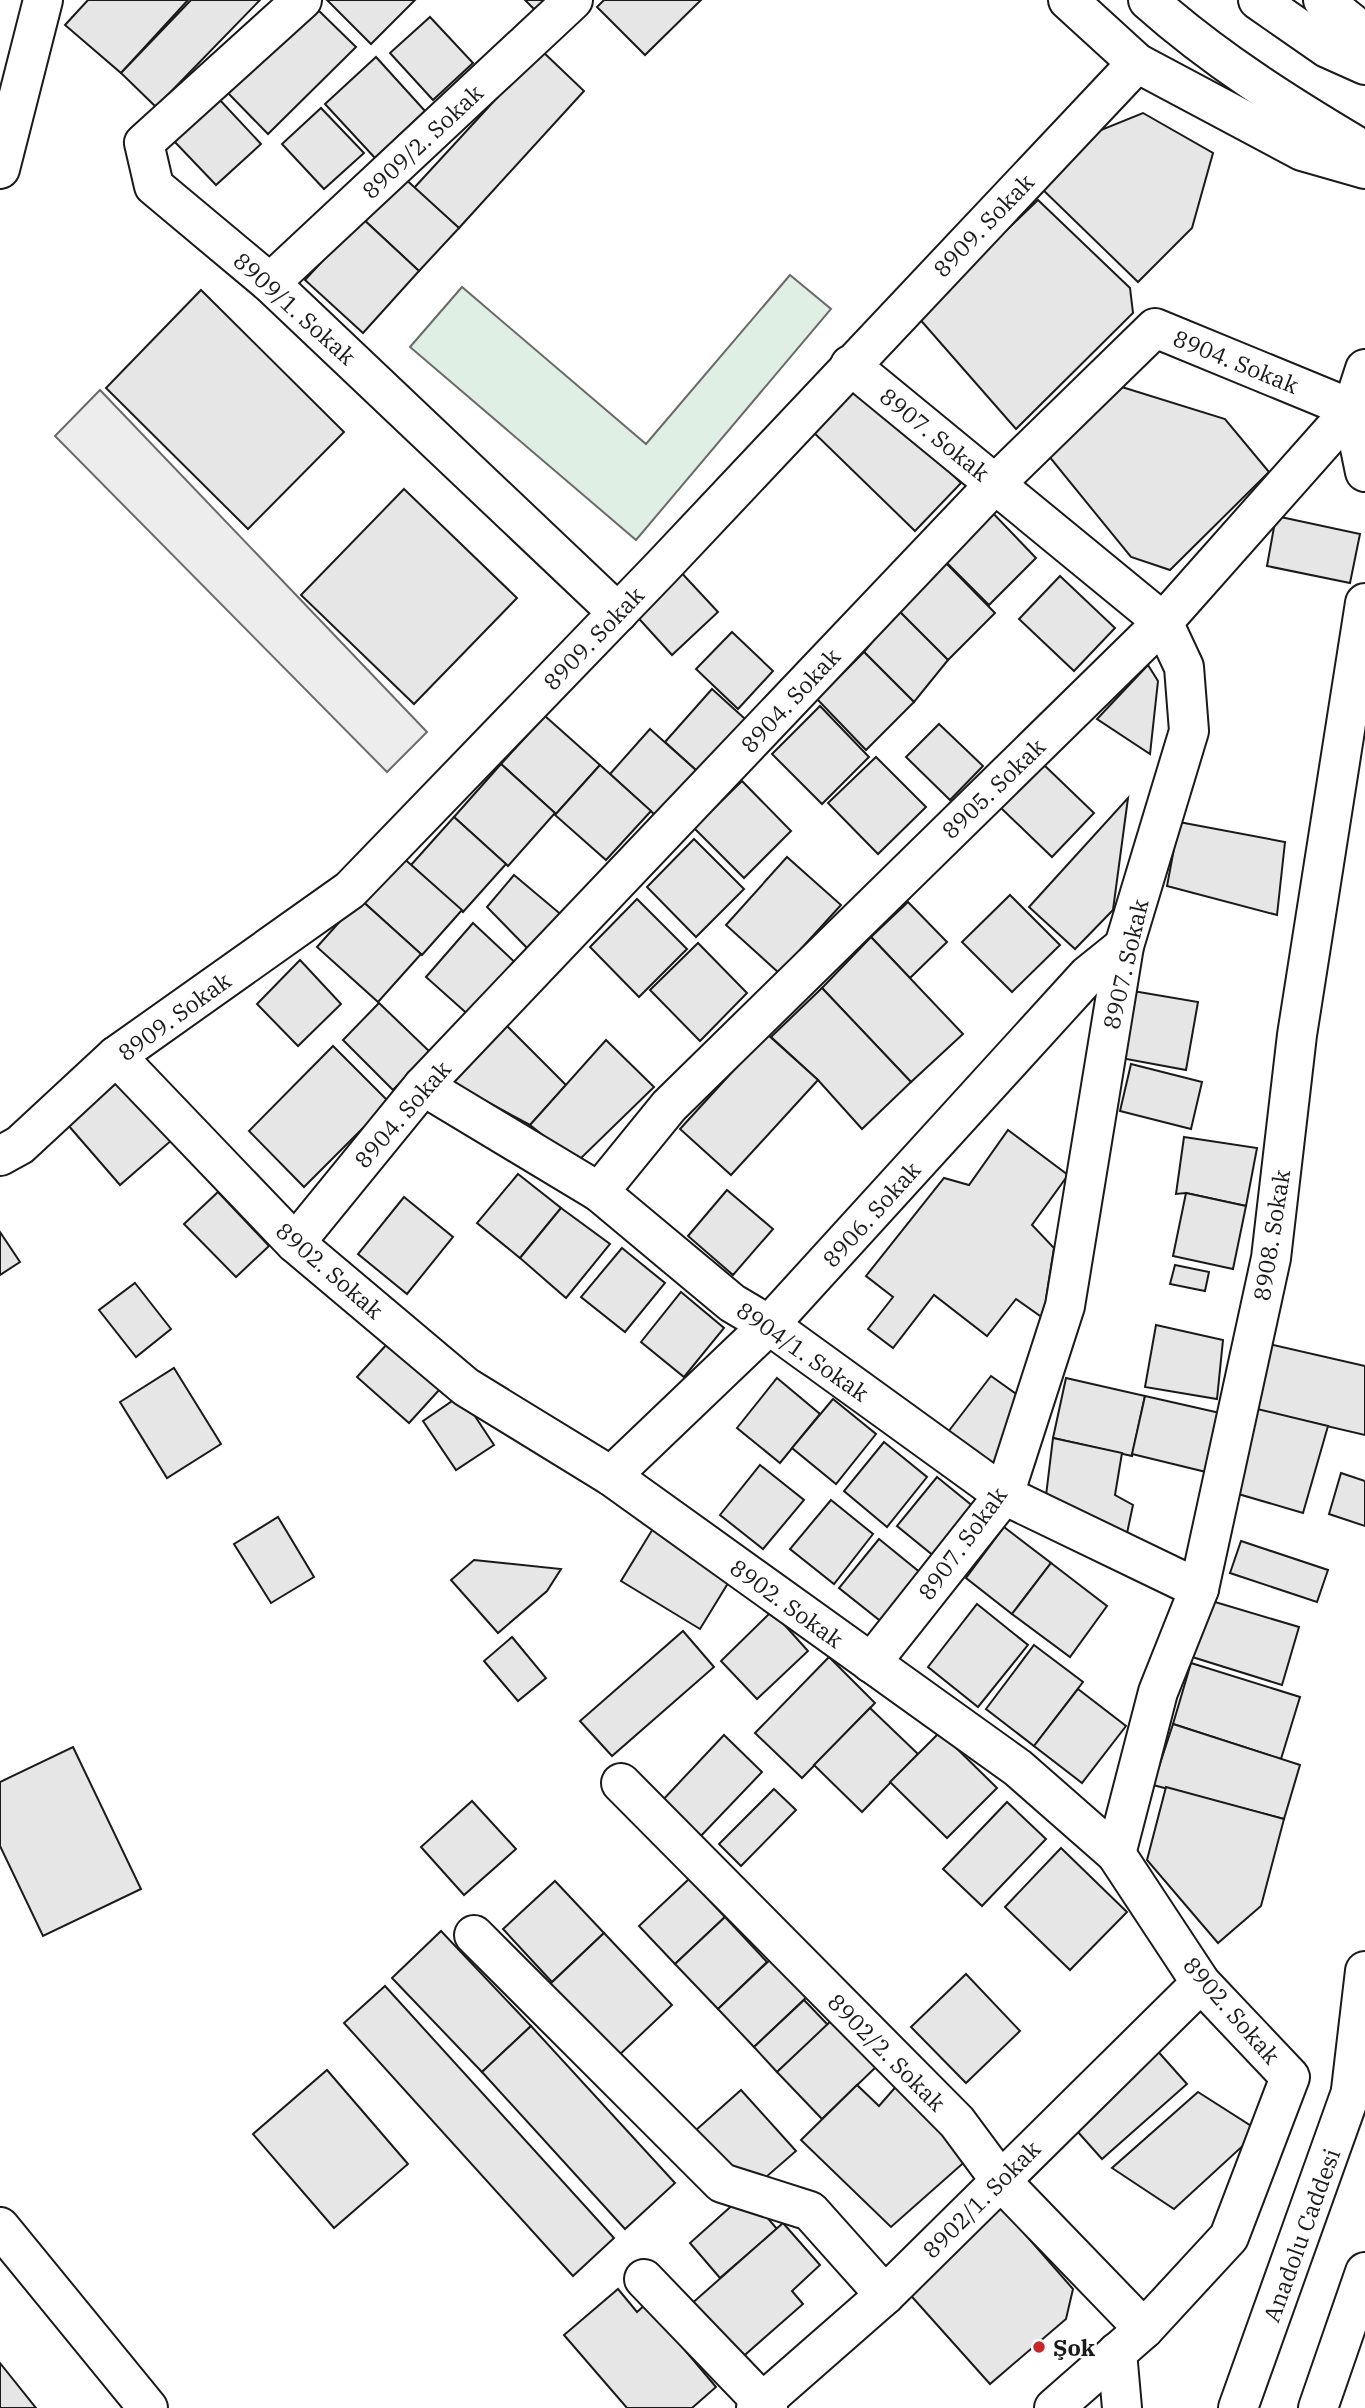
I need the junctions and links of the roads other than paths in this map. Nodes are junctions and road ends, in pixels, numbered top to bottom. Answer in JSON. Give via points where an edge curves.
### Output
{"nodes":[{"id":1,"x":43,"y":0,"type":"edge"},
{"id":2,"x":302,"y":0,"type":"edge"},
{"id":3,"x":573,"y":0,"type":"edge"},
{"id":4,"x":1068,"y":0,"type":"edge"},
{"id":5,"x":1148,"y":0,"type":"edge"},
{"id":6,"x":1258,"y":0,"type":"edge"},
{"id":7,"x":1323,"y":0,"type":"edge"},
{"id":8,"x":1365,"y":34,"type":"edge"},
{"id":9,"x":1137,"y":63,"type":"junction"},
{"id":10,"x":1365,"y":65,"type":"edge"},
{"id":11,"x":1365,"y":151,"type":"edge"},
{"id":12,"x":0,"y":169,"type":"edge"},
{"id":13,"x":1365,"y":169,"type":"edge"},
{"id":14,"x":270,"y":283,"type":"junction"},
{"id":15,"x":850,"y":365,"type":"junction"},
{"id":16,"x":1365,"y":369,"type":"edge"},
{"id":17,"x":1352,"y":409,"type":"junction"},
{"id":18,"x":1365,"y":472,"type":"edge"},
{"id":19,"x":996,"y":483,"type":"junction"},
{"id":20,"x":1365,"y":603,"type":"edge"},
{"id":21,"x":618,"y":612,"type":"junction"},
{"id":22,"x":1163,"y":622,"type":"junction"},
{"id":23,"x":1124,"y":946,"type":"junction"},
{"id":24,"x":116,"y":1056,"type":"junction"},
{"id":25,"x":424,"y":1086,"type":"junction"},
{"id":26,"x":0,"y":1156,"type":"edge"},
{"id":27,"x":599,"y":1192,"type":"junction"},
{"id":28,"x":295,"y":1243,"type":"junction"},
{"id":29,"x":769,"y":1325,"type":"junction"},
{"id":30,"x":611,"y":1476,"type":"junction"},
{"id":31,"x":1004,"y":1495,"type":"junction"},
{"id":32,"x":1199,"y":1589,"type":"junction"},
{"id":33,"x":871,"y":1663,"type":"junction"},
{"id":34,"x":621,"y":1783,"type":"dead end"},
{"id":35,"x":1116,"y":1854,"type":"junction"},
{"id":36,"x":474,"y":1936,"type":"dead end"},
{"id":37,"x":1365,"y":1971,"type":"edge"},
{"id":38,"x":1201,"y":1983,"type":"junction"},
{"id":39,"x":1358,"y":2078,"type":"edge"},
{"id":40,"x":1000,"y":2180,"type":"junction"},
{"id":41,"x":0,"y":2227,"type":"edge"},
{"id":42,"x":1365,"y":2272,"type":"edge"},
{"id":43,"x":644,"y":2279,"type":"dead end"},
{"id":44,"x":885,"y":2295,"type":"junction"},
{"id":45,"x":1365,"y":2332,"type":"edge"},
{"id":46,"x":1130,"y":2341,"type":"junction"},
{"id":47,"x":762,"y":2406,"type":"edge"},
{"id":48,"x":148,"y":2408,"type":"edge"},
{"id":49,"x":1054,"y":2408,"type":"edge"},
{"id":50,"x":1122,"y":2408,"type":"edge"},
{"id":51,"x":1238,"y":2408,"type":"edge"},
{"id":52,"x":1318,"y":2408,"type":"edge"},
{"id":53,"x":1329,"y":2408,"type":"edge"}],
"edges":[{"from":1,"to":12,"type":"main road"},
{"from":2,"to":14,"type":"main road","name":"8909/1. Sokak","via":[[144,143],[153,186]]},
{"from":3,"to":14,"type":"main road","name":"8909/2. Sokak"},
{"from":4,"to":9,"type":"main road"},
{"from":5,"to":11,"type":"main road","via":[[1282,102]]},
{"from":6,"to":10,"type":"main road","via":[[1327,48]]},
{"from":7,"to":8,"type":"main road"},
{"from":9,"to":13,"type":"main road","via":[[1302,151]]},
{"from":9,"to":15,"type":"main road","name":"8909. Sokak"},
{"from":14,"to":21,"type":"main road","name":"8909/1. Sokak"},
{"from":15,"to":19,"type":"main road","name":"8907. Sokak"},
{"from":15,"to":21,"type":"main road","name":"8909. Sokak"},
{"from":16,"to":17,"type":"main road","name":"8905. Sokak"},
{"from":17,"to":18,"type":"main road"},
{"from":17,"to":19,"type":"main road","name":"8904. Sokak","via":[[1155,328]]},
{"from":17,"to":22,"type":"main road","name":"8905. Sokak"},
{"from":19,"to":22,"type":"main road","name":"8907. Sokak"},
{"from":19,"to":25,"type":"main road","name":"8904. Sokak"},
{"from":20,"to":32,"type":"main road","name":"8908. Sokak","via":[[1297,1035],[1271,1258]]},
{"from":21,"to":24,"type":"main road","name":"8909. Sokak","via":[[350,890]]},
{"from":22,"to":23,"type":"main road","name":"8907. Sokak","via":[[1184,667],[1189,731]]},
{"from":22,"to":27,"type":"main road","name":"8905. Sokak","via":[[670,1106]]},
{"from":23,"to":29,"type":"main road","name":"8906. Sokak","via":[[1088,975]]},
{"from":23,"to":31,"type":"main road","name":"8907. Sokak","via":[[1065,1306]]},
{"from":24,"to":26,"type":"main road","name":"8909. Sokak","via":[[20,1145]]},
{"from":24,"to":28,"type":"main road","name":"8902. Sokak"},
{"from":25,"to":27,"type":"main road","name":"8904/1. Sokak"},
{"from":25,"to":28,"type":"main road","name":"8904. Sokak"},
{"from":27,"to":29,"type":"main road","name":"8904/1. Sokak","via":[[732,1303]]},
{"from":28,"to":30,"type":"main road","name":"8902. Sokak","via":[[466,1387]]},
{"from":29,"to":30,"type":"main road","name":"8906. Sokak"},
{"from":29,"to":31,"type":"main road","name":"8904/1. Sokak"},
{"from":30,"to":33,"type":"main road","name":"8902. Sokak"},
{"from":31,"to":32,"type":"main road","name":"8904/1. Sokak"},
{"from":31,"to":33,"type":"main road","name":"8907. Sokak"},
{"from":32,"to":35,"type":"main road","name":"8908. Sokak","via":[[1158,1692]]},
{"from":33,"to":35,"type":"main road","name":"8902. Sokak","via":[[1017,1768]]},
{"from":34,"to":40,"type":"main road","name":"8902/2. Sokak","via":[[957,2122]]},
{"from":35,"to":38,"type":"main road","name":"8902. Sokak"},
{"from":36,"to":44,"type":"main road","via":[[722,2183],[810,2211]]},
{"from":37,"to":39,"type":"main road","name":"Anadolu Caddesi"},
{"from":38,"to":40,"type":"main road","name":"8902/1. Sokak"},
{"from":38,"to":46,"type":"main road","name":"8902. Sokak","via":[[1290,2077],[1229,2237]]},
{"from":39,"to":51,"type":"main road","name":"Anadolu Caddesi"},
{"from":40,"to":44,"type":"main road","name":"8902/1. Sokak"},
{"from":40,"to":46,"type":"main road","name":"8902/2. Sokak"},
{"from":41,"to":48,"type":"main road"},
{"from":42,"to":52,"type":"main road"},
{"from":43,"to":47,"type":"main road"},
{"from":44,"to":47,"type":"main road","name":"8902/1. Sokak"},
{"from":45,"to":53,"type":"main road"},
{"from":46,"to":49,"type":"main road"},
{"from":46,"to":50,"type":"main road"}]}
